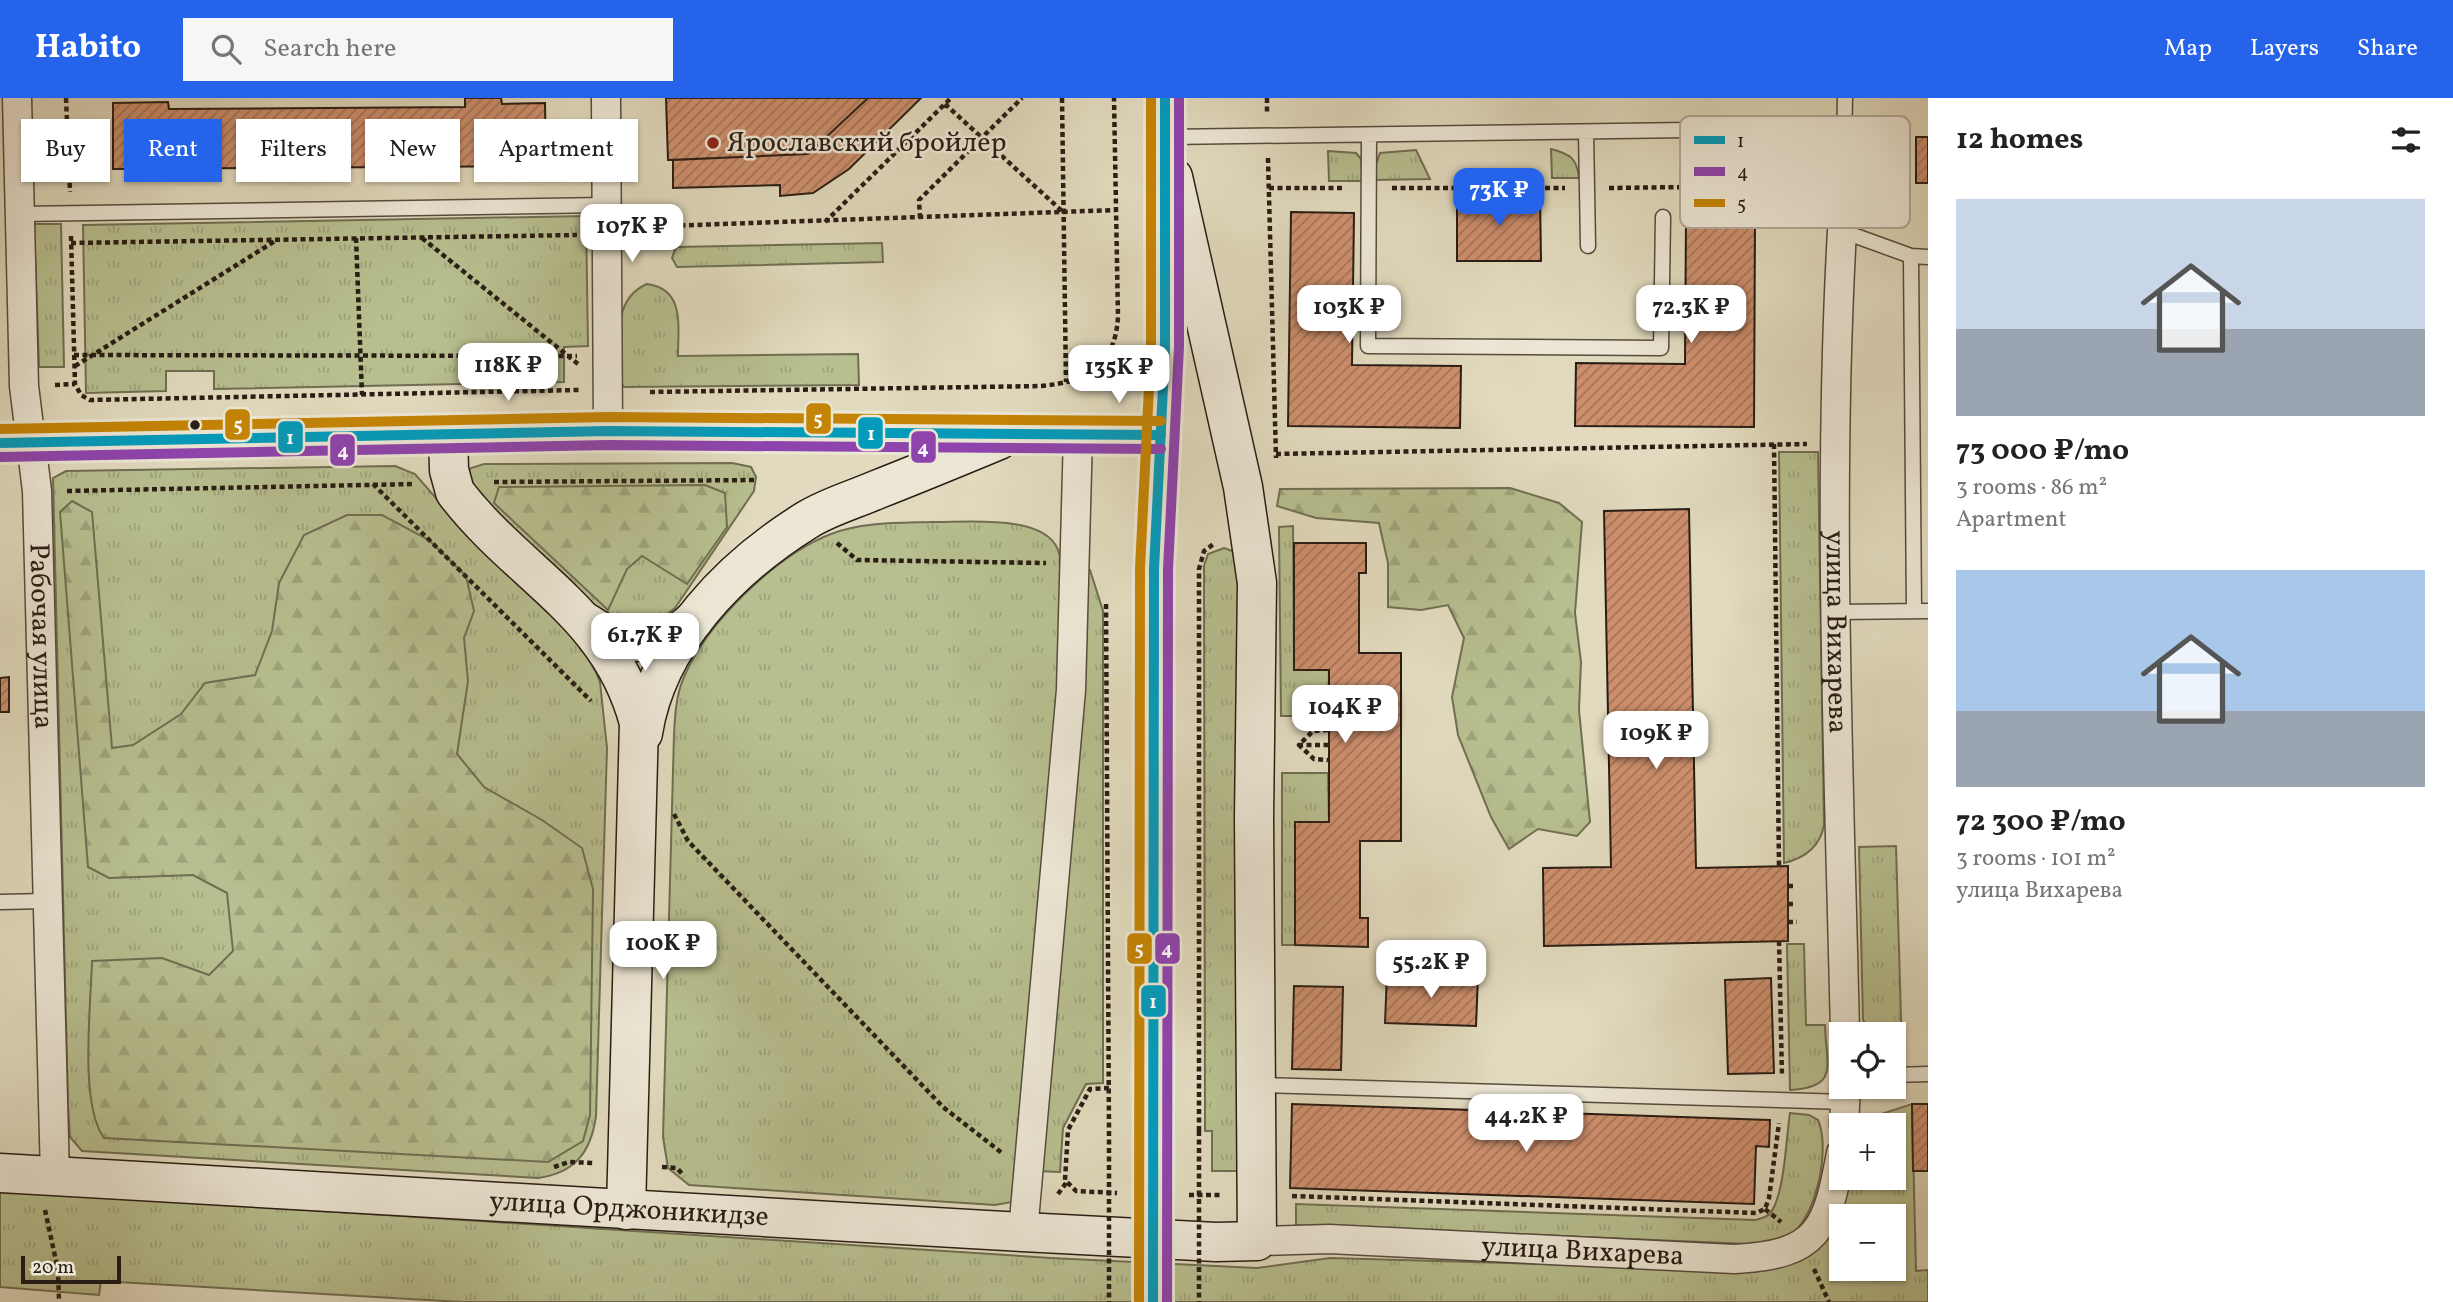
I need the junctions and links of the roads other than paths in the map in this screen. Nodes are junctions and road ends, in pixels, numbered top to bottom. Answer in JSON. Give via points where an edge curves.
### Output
{"nodes":[{"id":1,"x":17,"y":98,"type":"edge"},
{"id":2,"x":606,"y":98,"type":"edge"},
{"id":3,"x":1165,"y":98,"type":"edge"},
{"id":4,"x":1845,"y":98,"type":"edge"},
{"id":5,"x":1845,"y":116,"type":"edge"},
{"id":6,"x":1680,"y":131,"type":"edge"},
{"id":7,"x":1586,"y":132,"type":"junction"},
{"id":8,"x":1369,"y":135,"type":"junction"},
{"id":9,"x":1164,"y":137,"type":"junction"},
{"id":10,"x":607,"y":205,"type":"junction"},
{"id":11,"x":20,"y":214,"type":"junction"},
{"id":12,"x":1663,"y":217,"type":"dead end"},
{"id":13,"x":1842,"y":230,"type":"joint"},
{"id":14,"x":1588,"y":246,"type":"dead end"},
{"id":15,"x":1911,"y":256,"type":"junction"},
{"id":16,"x":1928,"y":257,"type":"edge"},
{"id":17,"x":608,"y":431,"type":"junction"},
{"id":18,"x":448,"y":434,"type":"junction"},
{"id":19,"x":1016,"y":434,"type":"junction"},
{"id":20,"x":1078,"y":435,"type":"junction"},
{"id":21,"x":1160,"y":435,"type":"junction"},
{"id":22,"x":16,"y":442,"type":"edge"},
{"id":23,"x":1921,"y":611,"type":"edge"},
{"id":24,"x":1836,"y":612,"type":"junction"},
{"id":25,"x":699,"y":614,"type":"junction"},
{"id":26,"x":583,"y":620,"type":"junction"},
{"id":27,"x":640,"y":749,"type":"junction"},
{"id":28,"x":46,"y":901,"type":"junction"},
{"id":29,"x":0,"y":902,"type":"edge"},
{"id":30,"x":1845,"y":1022,"type":"edge"},
{"id":31,"x":1928,"y":1074,"type":"edge"},
{"id":32,"x":1906,"y":1075,"type":"edge"},
{"id":33,"x":1257,"y":1085,"type":"junction"},
{"id":34,"x":1846,"y":1105,"type":"edge"},
{"id":35,"x":0,"y":1173,"type":"edge"},
{"id":36,"x":48,"y":1176,"type":"junction"},
{"id":37,"x":1834,"y":1190,"type":"edge"},
{"id":38,"x":626,"y":1210,"type":"junction"},
{"id":39,"x":1023,"y":1232,"type":"junction"},
{"id":40,"x":1257,"y":1241,"type":"junction"},
{"id":41,"x":1153,"y":1302,"type":"edge"}],
"edges":[{"from":1,"to":11,"type":"street","name":"Рабочая улица"},
{"from":2,"to":10,"type":"street"},
{"from":3,"to":9,"type":"main road"},
{"from":4,"to":5,"type":"lane"},
{"from":6,"to":7,"type":"lane"},
{"from":7,"to":8,"type":"lane"},
{"from":7,"to":14,"type":"lane"},
{"from":8,"to":9,"type":"lane"},
{"from":8,"to":12,"type":"lane","via":[[1368,346],[1661,348]]},
{"from":9,"to":21,"type":"main road","via":[[1165,347]]},
{"from":9,"to":33,"type":"street","via":[[1254,549],[1258,609],[1254,818]]},
{"from":10,"to":11,"type":"lane"},
{"from":10,"to":17,"type":"street"},
{"from":11,"to":22,"type":"street","name":"Рабочая улица","via":[[24,386]]},
{"from":13,"to":15,"type":"lane"},
{"from":13,"to":24,"type":"street","name":"улица Вихарева"},
{"from":15,"to":16,"type":"lane"},
{"from":15,"to":23,"type":"lane"},
{"from":17,"to":18,"type":"street"},
{"from":17,"to":19,"type":"street"},
{"from":18,"to":22,"type":"street"},
{"from":18,"to":26,"type":"street","via":[[452,483],[463,502]]},
{"from":19,"to":20,"type":"street"},
{"from":19,"to":25,"type":"street","via":[[809,519],[757,555]]},
{"from":20,"to":21,"type":"street"},
{"from":20,"to":39,"type":"street","via":[[1071,690]]},
{"from":21,"to":41,"type":"main road","bridge":true,"via":[[1154,569]]},
{"from":22,"to":28,"type":"street","name":"Рабочая улица","via":[[37,491]]},
{"from":23,"to":24,"type":"lane"},
{"from":24,"to":30,"type":"street","name":"улица Вихарева"},
{"from":25,"to":26,"type":"street","via":[[672,636],[640,644],[604,635]]},
{"from":25,"to":27,"type":"street","via":[[660,672],[650,696]]},
{"from":26,"to":27,"type":"street","via":[[625,678],[639,723]]},
{"from":27,"to":38,"type":"street"},
{"from":28,"to":29,"type":"lane"},
{"from":28,"to":36,"type":"street","name":"Рабочая улица"},
{"from":31,"to":32,"type":"lane"},
{"from":33,"to":34,"type":"lane"},
{"from":33,"to":40,"type":"street"},
{"from":35,"to":36,"type":"street","name":"улица Орджоникидзе"},
{"from":36,"to":38,"type":"street","name":"улица Орджоникидзе"},
{"from":37,"to":40,"type":"street","name":"улица Вихарева","via":[[1819,1226],[1799,1248],[1763,1258],[1329,1239]]},
{"from":38,"to":39,"type":"street","name":"улица Орджоникидзе"},
{"from":39,"to":40,"type":"street","name":"улица Орджоникидзе"}]}
